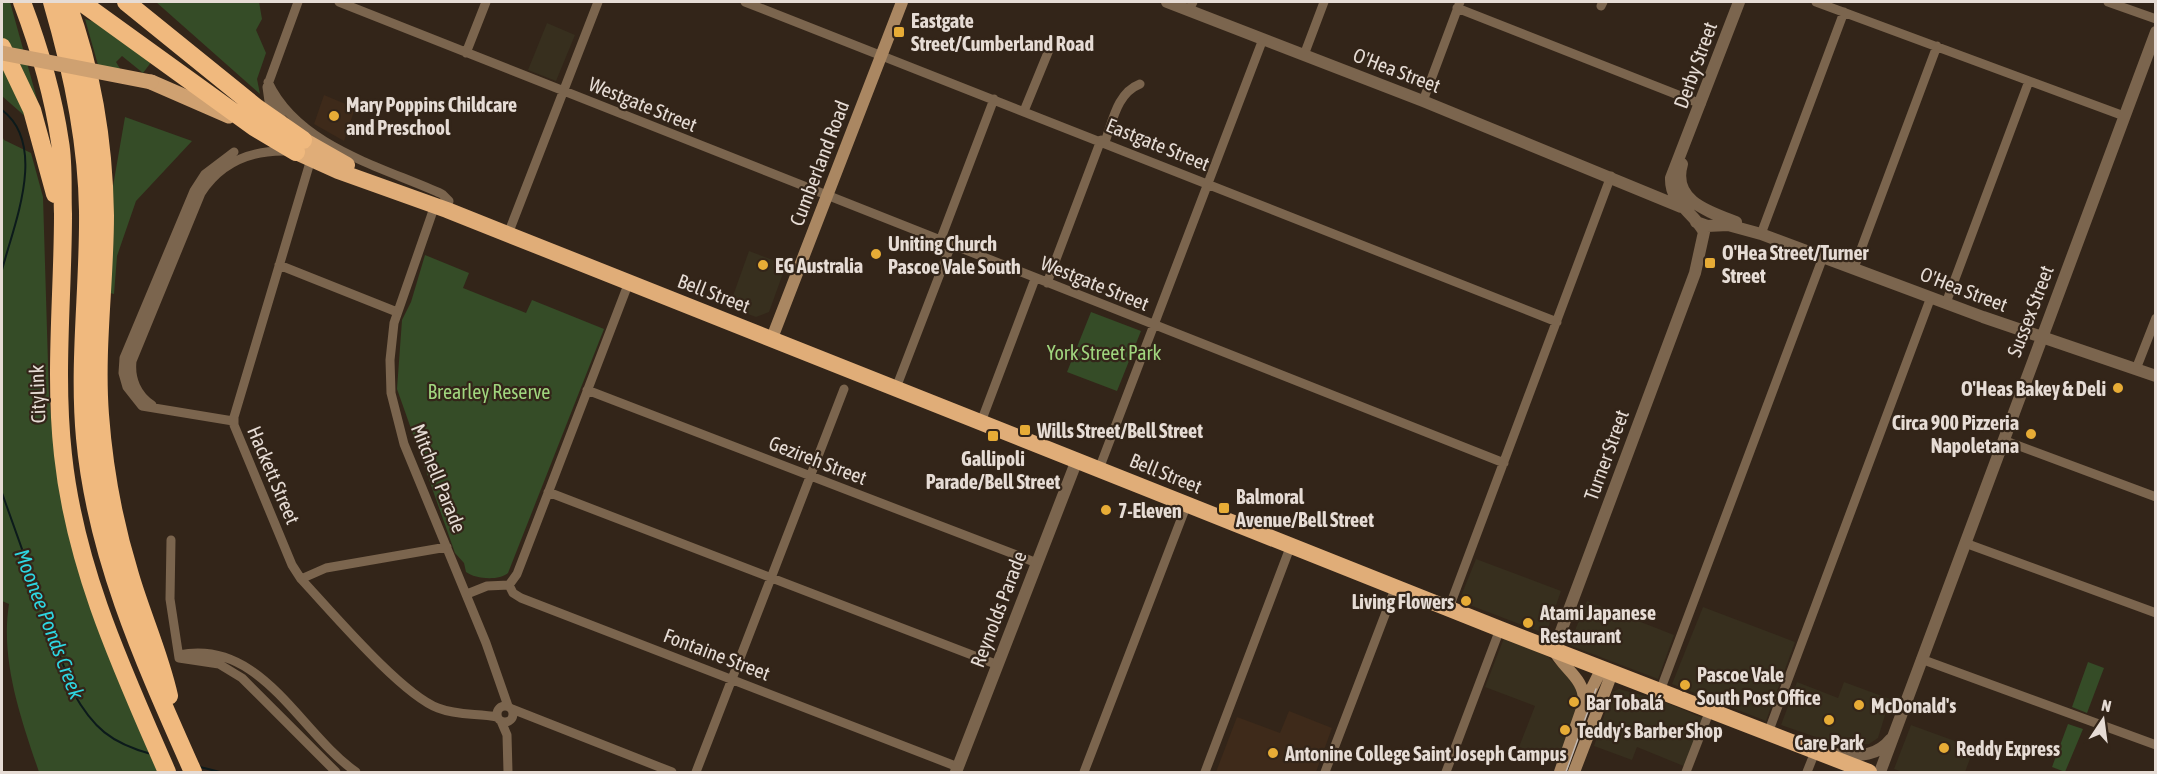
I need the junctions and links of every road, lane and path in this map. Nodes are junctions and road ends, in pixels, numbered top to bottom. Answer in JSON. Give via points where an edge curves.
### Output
{"nodes":[{"id":1,"x":22,"y":2,"type":"edge"},
{"id":2,"x":52,"y":2,"type":"edge"},
{"id":3,"x":67,"y":2,"type":"edge"},
{"id":4,"x":81,"y":2,"type":"edge"},
{"id":5,"x":126,"y":2,"type":"edge"},
{"id":6,"x":298,"y":2,"type":"edge"},
{"id":7,"x":339,"y":2,"type":"edge"},
{"id":8,"x":486,"y":2,"type":"edge"},
{"id":9,"x":598,"y":2,"type":"edge"},
{"id":10,"x":745,"y":2,"type":"edge"},
{"id":11,"x":902,"y":2,"type":"edge"},
{"id":12,"x":1167,"y":2,"type":"edge"},
{"id":13,"x":1324,"y":2,"type":"edge"},
{"id":14,"x":1739,"y":2,"type":"edge"},
{"id":15,"x":1816,"y":2,"type":"edge"},
{"id":16,"x":2108,"y":2,"type":"edge"},
{"id":17,"x":1459,"y":5,"type":"edge"},
{"id":18,"x":1191,"y":6,"type":"edge"},
{"id":19,"x":1844,"y":12,"type":"junction"},
{"id":20,"x":2156,"y":19,"type":"edge"},
{"id":21,"x":2156,"y":32,"type":"edge"},
{"id":22,"x":1263,"y":39,"type":"junction"},
{"id":23,"x":1936,"y":46,"type":"junction"},
{"id":24,"x":2,"y":47,"type":"edge"},
{"id":25,"x":1049,"y":50,"type":"dead end"},
{"id":26,"x":2,"y":53,"type":"edge"},
{"id":27,"x":466,"y":53,"type":"junction"},
{"id":28,"x":881,"y":55,"type":"junction"},
{"id":29,"x":1304,"y":55,"type":"junction"},
{"id":30,"x":269,"y":78,"type":"junction"},
{"id":31,"x":2029,"y":81,"type":"junction"},
{"id":32,"x":1140,"y":84,"type":"dead end"},
{"id":33,"x":563,"y":91,"type":"junction"},
{"id":34,"x":994,"y":99,"type":"junction"},
{"id":35,"x":1423,"y":101,"type":"junction"},
{"id":36,"x":1701,"y":104,"type":"junction"},
{"id":37,"x":1024,"y":111,"type":"junction"},
{"id":38,"x":2124,"y":116,"type":"junction"},
{"id":39,"x":254,"y":127,"type":"junction"},
{"id":40,"x":1103,"y":141,"type":"junction"},
{"id":41,"x":1687,"y":142,"type":"junction"},
{"id":42,"x":303,"y":150,"type":"junction"},
{"id":43,"x":234,"y":152,"type":"dead end"},
{"id":44,"x":1611,"y":177,"type":"junction"},
{"id":45,"x":1208,"y":183,"type":"junction"},
{"id":46,"x":1671,"y":190,"type":"junction"},
{"id":47,"x":827,"y":196,"type":"junction"},
{"id":48,"x":1686,"y":203,"type":"junction"},
{"id":49,"x":441,"y":207,"type":"junction"},
{"id":50,"x":1702,"y":209,"type":"junction"},
{"id":51,"x":63,"y":222,"type":"junction"},
{"id":52,"x":1696,"y":222,"type":"junction"},
{"id":53,"x":1712,"y":226,"type":"junction"},
{"id":54,"x":508,"y":234,"type":"junction"},
{"id":55,"x":1761,"y":234,"type":"junction"},
{"id":56,"x":940,"y":241,"type":"junction"},
{"id":57,"x":951,"y":245,"type":"junction"},
{"id":58,"x":1824,"y":257,"type":"junction"},
{"id":59,"x":279,"y":265,"type":"junction"},
{"id":60,"x":1854,"y":268,"type":"junction"},
{"id":61,"x":1695,"y":273,"type":"junction"},
{"id":62,"x":1035,"y":279,"type":"junction"},
{"id":63,"x":629,"y":282,"type":"junction"},
{"id":64,"x":1047,"y":284,"type":"junction"},
{"id":65,"x":1931,"y":297,"type":"junction"},
{"id":66,"x":1946,"y":303,"type":"junction"},
{"id":67,"x":397,"y":312,"type":"junction"},
{"id":68,"x":2156,"y":318,"type":"edge"},
{"id":69,"x":1557,"y":322,"type":"junction"},
{"id":70,"x":1153,"y":325,"type":"junction"},
{"id":71,"x":772,"y":338,"type":"junction"},
{"id":72,"x":2041,"y":338,"type":"junction"},
{"id":73,"x":2136,"y":369,"type":"junction"},
{"id":74,"x":2156,"y":376,"type":"edge"},
{"id":75,"x":896,"y":388,"type":"junction"},
{"id":76,"x":844,"y":389,"type":"dead end"},
{"id":77,"x":587,"y":390,"type":"junction"},
{"id":78,"x":169,"y":412,"type":"junction"},
{"id":79,"x":233,"y":422,"type":"junction"},
{"id":80,"x":981,"y":422,"type":"junction"},
{"id":81,"x":2003,"y":440,"type":"junction"},
{"id":82,"x":1077,"y":460,"type":"junction"},
{"id":83,"x":1504,"y":463,"type":"junction"},
{"id":84,"x":1099,"y":469,"type":"junction"},
{"id":85,"x":811,"y":476,"type":"junction"},
{"id":86,"x":548,"y":492,"type":"junction"},
{"id":87,"x":2156,"y":496,"type":"edge"},
{"id":88,"x":1187,"y":504,"type":"junction"},
{"id":89,"x":171,"y":540,"type":"dead end"},
{"id":90,"x":1965,"y":543,"type":"junction"},
{"id":91,"x":1291,"y":545,"type":"junction"},
{"id":92,"x":447,"y":547,"type":"junction"},
{"id":93,"x":1037,"y":563,"type":"junction"},
{"id":94,"x":771,"y":578,"type":"junction"},
{"id":95,"x":301,"y":579,"type":"junction"},
{"id":96,"x":508,"y":585,"type":"junction"},
{"id":97,"x":1396,"y":586,"type":"junction"},
{"id":98,"x":467,"y":594,"type":"junction"},
{"id":99,"x":1449,"y":608,"type":"junction"},
{"id":100,"x":2156,"y":613,"type":"edge"},
{"id":101,"x":1500,"y":629,"type":"junction"},
{"id":102,"x":1554,"y":650,"type":"junction"},
{"id":103,"x":179,"y":656,"type":"junction"},
{"id":104,"x":1921,"y":659,"type":"junction"},
{"id":105,"x":998,"y":665,"type":"junction"},
{"id":106,"x":1607,"y":671,"type":"junction"},
{"id":107,"x":732,"y":679,"type":"junction"},
{"id":108,"x":1660,"y":691,"type":"junction"},
{"id":109,"x":1583,"y":706,"type":"junction"},
{"id":110,"x":1710,"y":710,"type":"junction"},
{"id":111,"x":505,"y":714,"type":"junction"},
{"id":112,"x":1768,"y":733,"type":"junction"},
{"id":113,"x":1895,"y":734,"type":"junction"},
{"id":114,"x":178,"y":739,"type":"junction"},
{"id":115,"x":2156,"y":745,"type":"edge"},
{"id":116,"x":1815,"y":752,"type":"junction"},
{"id":117,"x":957,"y":770,"type":"edge"},
{"id":118,"x":167,"y":772,"type":"edge"},
{"id":119,"x":193,"y":772,"type":"edge"},
{"id":120,"x":336,"y":772,"type":"edge"},
{"id":121,"x":356,"y":772,"type":"edge"},
{"id":122,"x":508,"y":772,"type":"edge"},
{"id":123,"x":672,"y":772,"type":"edge"},
{"id":124,"x":696,"y":772,"type":"edge"},
{"id":125,"x":1084,"y":772,"type":"edge"},
{"id":126,"x":1205,"y":772,"type":"edge"},
{"id":127,"x":1325,"y":772,"type":"edge"},
{"id":128,"x":1446,"y":772,"type":"edge"},
{"id":129,"x":1560,"y":772,"type":"edge"},
{"id":130,"x":1574,"y":772,"type":"edge"},
{"id":131,"x":1686,"y":772,"type":"edge"},
{"id":132,"x":1807,"y":772,"type":"edge"},
{"id":133,"x":1869,"y":772,"type":"edge"},
{"id":134,"x":1880,"y":772,"type":"edge"}],
"edges":[{"from":1,"to":51,"type":"highway","name":"CityLink","via":[[39,51],[60,143]]},
{"from":2,"to":114,"type":"highway","via":[[74,82],[86,177],[82,394],[90,482],[125,614]]},
{"from":3,"to":114,"type":"highway","via":[[90,81],[101,149],[105,217],[99,379],[104,455],[120,538],[162,666]]},
{"from":4,"to":39,"type":"highway"},
{"from":5,"to":42,"type":"highway"},
{"from":6,"to":30,"type":"street"},
{"from":7,"to":27,"type":"street","name":"Westgate Street","via":[[370,9]]},
{"from":8,"to":27,"type":"street"},
{"from":9,"to":33,"type":"street"},
{"from":10,"to":28,"type":"street","name":"Eastgate Street"},
{"from":11,"to":28,"type":"main road","name":"Cumberland Road"},
{"from":12,"to":18,"type":"street","name":"O'Hea Street"},
{"from":13,"to":29,"type":"street"},
{"from":14,"to":36,"type":"street","name":"Derby Street"},
{"from":15,"to":19,"type":"street"},
{"from":16,"to":20,"type":"street"},
{"from":17,"to":35,"type":"street"},
{"from":17,"to":36,"type":"street"},
{"from":18,"to":22,"type":"street","name":"O'Hea Street"},
{"from":19,"to":23,"type":"street"},
{"from":19,"to":55,"type":"street"},
{"from":21,"to":38,"type":"street","name":"Sussex Street"},
{"from":22,"to":29,"type":"street","name":"O'Hea Street"},
{"from":22,"to":45,"type":"street"},
{"from":23,"to":31,"type":"street"},
{"from":23,"to":60,"type":"street"},
{"from":24,"to":51,"type":"highway","via":[[36,121]]},
{"from":25,"to":37,"type":"street"},
{"from":26,"to":39,"type":"main road","bridge":true,"via":[[151,82]]},
{"from":27,"to":33,"type":"street","name":"Westgate Street"},
{"from":28,"to":34,"type":"street","name":"Eastgate Street"},
{"from":28,"to":47,"type":"main road","name":"Cumberland Road"},
{"from":29,"to":35,"type":"street","name":"O'Hea Street"},
{"from":30,"to":42,"type":"street","via":[[267,91],[272,106]]},
{"from":30,"to":49,"type":"street","via":[[280,101],[312,132],[354,156],[442,194],[449,201]]},
{"from":31,"to":38,"type":"street"},
{"from":31,"to":66,"type":"street"},
{"from":32,"to":40,"type":"street","via":[[1128,88],[1122,96]]},
{"from":33,"to":47,"type":"street","name":"Westgate Street"},
{"from":33,"to":54,"type":"street"},
{"from":34,"to":37,"type":"street","name":"Eastgate Street"},
{"from":34,"to":56,"type":"street"},
{"from":35,"to":44,"type":"street","name":"O'Hea Street"},
{"from":36,"to":41,"type":"street","name":"Derby Street"},
{"from":37,"to":40,"type":"street","name":"Eastgate Street"},
{"from":38,"to":72,"type":"street","name":"Sussex Street"},
{"from":39,"to":42,"type":"highway"},
{"from":40,"to":45,"type":"street","name":"Eastgate Street"},
{"from":40,"to":64,"type":"street"},
{"from":41,"to":46,"type":"street","name":"Derby Street","via":[[1673,171]]},
{"from":41,"to":48,"type":"street","name":"Derby Street","via":[[1679,177]]},
{"from":42,"to":49,"type":"highway","name":"Bell Street"},
{"from":42,"to":59,"type":"street","name":"Hackett Street"},
{"from":42,"to":78,"type":"street","via":[[241,158],[219,172],[201,193],[132,361],[132,376],[139,394],[150,405]]},
{"from":43,"to":78,"type":"street","via":[[214,166],[194,191],[124,358],[125,381],[134,399],[142,406]]},
{"from":44,"to":46,"type":"street","name":"O'Hea Street","via":[[1654,190]]},
{"from":44,"to":48,"type":"street","name":"O'Hea Street","via":[[1623,185]]},
{"from":44,"to":69,"type":"street"},
{"from":45,"to":69,"type":"street","name":"Eastgate Street"},
{"from":45,"to":70,"type":"street"},
{"from":46,"to":48,"type":"street","name":"O'Hea Street","via":[[1683,192]]},
{"from":47,"to":56,"type":"street","name":"Westgate Street"},
{"from":47,"to":71,"type":"main road","name":"Cumberland Road"},
{"from":48,"to":50,"type":"street"},
{"from":48,"to":52,"type":"street"},
{"from":49,"to":54,"type":"highway","name":"Bell Street"},
{"from":49,"to":67,"type":"street","name":"Mitchell Parade"},
{"from":50,"to":53,"type":"street"},
{"from":50,"to":55,"type":"street","name":"O'Hea Street"},
{"from":51,"to":118,"type":"highway","name":"CityLink","via":[[58,379],[68,496],[107,632]]},
{"from":52,"to":53,"type":"street","name":"O'Hea Street"},
{"from":52,"to":61,"type":"street","name":"Turner Street","via":[[1704,237]]},
{"from":53,"to":55,"type":"street","name":"O'Hea Street","via":[[1728,225]]},
{"from":53,"to":61,"type":"street","name":"Turner Street","via":[[1706,256]]},
{"from":54,"to":63,"type":"highway","name":"Bell Street"},
{"from":55,"to":58,"type":"street","name":"O'Hea Street"},
{"from":56,"to":57,"type":"street","name":"Westgate Street"},
{"from":57,"to":62,"type":"street","name":"Westgate Street"},
{"from":57,"to":75,"type":"street"},
{"from":58,"to":60,"type":"street","name":"O'Hea Street"},
{"from":58,"to":108,"type":"street"},
{"from":59,"to":67,"type":"street"},
{"from":59,"to":79,"type":"street","name":"Hackett Street"},
{"from":60,"to":65,"type":"street","name":"O'Hea Street"},
{"from":61,"to":102,"type":"street","name":"Turner Street"},
{"from":62,"to":64,"type":"street","name":"Westgate Street"},
{"from":62,"to":80,"type":"street"},
{"from":63,"to":71,"type":"highway","name":"Bell Street"},
{"from":63,"to":77,"type":"street"},
{"from":64,"to":70,"type":"street","name":"Westgate Street"},
{"from":65,"to":66,"type":"street","name":"O'Hea Street"},
{"from":65,"to":112,"type":"street"},
{"from":66,"to":72,"type":"street","name":"O'Hea Street"},
{"from":67,"to":92,"type":"street","name":"Mitchell Parade","via":[[390,360],[394,413]]},
{"from":68,"to":73,"type":"street"},
{"from":69,"to":83,"type":"street"},
{"from":70,"to":83,"type":"street","name":"Westgate Street"},
{"from":70,"to":84,"type":"street"},
{"from":71,"to":75,"type":"highway","name":"Bell Street"},
{"from":72,"to":73,"type":"street","name":"O'Hea Street"},
{"from":72,"to":81,"type":"street","name":"Sussex Street"},
{"from":73,"to":74,"type":"street","name":"O'Hea Street"},
{"from":75,"to":80,"type":"highway","name":"Bell Street"},
{"from":76,"to":85,"type":"street"},
{"from":77,"to":85,"type":"street","name":"Gezireh Street"},
{"from":77,"to":86,"type":"street"},
{"from":78,"to":79,"type":"street"},
{"from":79,"to":95,"type":"street","name":"Hackett Street"},
{"from":80,"to":82,"type":"highway","name":"Bell Street"},
{"from":81,"to":87,"type":"street"},
{"from":81,"to":90,"type":"street","name":"Sussex Street"},
{"from":82,"to":84,"type":"highway","name":"Bell Street"},
{"from":82,"to":93,"type":"street","name":"Reynolds Parade"},
{"from":83,"to":99,"type":"street"},
{"from":84,"to":88,"type":"highway","name":"Bell Street"},
{"from":85,"to":93,"type":"street","name":"Gezireh Street"},
{"from":85,"to":94,"type":"street"},
{"from":86,"to":94,"type":"street"},
{"from":86,"to":96,"type":"street","via":[[517,574]]},
{"from":88,"to":91,"type":"highway","name":"Bell Street"},
{"from":88,"to":125,"type":"street"},
{"from":89,"to":103,"type":"street","via":[[170,599]]},
{"from":90,"to":100,"type":"street"},
{"from":90,"to":104,"type":"street","name":"Sussex Street"},
{"from":91,"to":97,"type":"highway","name":"Bell Street"},
{"from":91,"to":126,"type":"street"},
{"from":92,"to":95,"type":"street","via":[[326,568]]},
{"from":92,"to":98,"type":"street","name":"Mitchell Parade"},
{"from":93,"to":105,"type":"street","name":"Reynolds Parade"},
{"from":94,"to":105,"type":"street"},
{"from":94,"to":107,"type":"street"},
{"from":95,"to":111,"type":"street","name":"Hackett Street","via":[[413,694],[447,711]]},
{"from":96,"to":98,"type":"street","via":[[487,586]]},
{"from":96,"to":107,"type":"street","name":"Fontaine Street","via":[[521,598]]},
{"from":97,"to":99,"type":"highway","name":"Bell Street"},
{"from":97,"to":127,"type":"street"},
{"from":98,"to":111,"type":"street","name":"Mitchell Parade","via":[[492,659]]},
{"from":99,"to":101,"type":"highway","name":"Bell Street"},
{"from":101,"to":102,"type":"highway","name":"Bell Street"},
{"from":101,"to":128,"type":"street"},
{"from":102,"to":106,"type":"highway","name":"Bell Street"},
{"from":102,"to":109,"type":"main road","via":[[1581,683]]},
{"from":103,"to":120,"type":"street","via":[[219,664],[242,678]]},
{"from":103,"to":121,"type":"street","via":[[219,654],[247,666]]},
{"from":104,"to":113,"type":"street","name":"Sussex Street"},
{"from":104,"to":115,"type":"street"},
{"from":105,"to":117,"type":"street","name":"Reynolds Parade"},
{"from":106,"to":108,"type":"highway","name":"Bell Street"},
{"from":106,"to":109,"type":"main road"},
{"from":106,"to":130,"type":"main road"},
{"from":107,"to":117,"type":"street","name":"Fontaine Street"},
{"from":107,"to":124,"type":"street"},
{"from":108,"to":110,"type":"highway","name":"Bell Street"},
{"from":109,"to":129,"type":"main road"},
{"from":110,"to":112,"type":"highway","name":"Bell Street"},
{"from":110,"to":131,"type":"street"},
{"from":111,"to":122,"type":"street","name":"Mitchell Parade"},
{"from":111,"to":123,"type":"street","name":"Hackett Street","via":[[532,719]]},
{"from":112,"to":116,"type":"highway","name":"Bell Street"},
{"from":113,"to":116,"type":"street","via":[[1884,748],[1869,755]]},
{"from":113,"to":134,"type":"street","name":"Sussex Street"},
{"from":114,"to":119,"type":"highway"},
{"from":116,"to":132,"type":"street"},
{"from":116,"to":133,"type":"highway","name":"Bell Street"}]}
